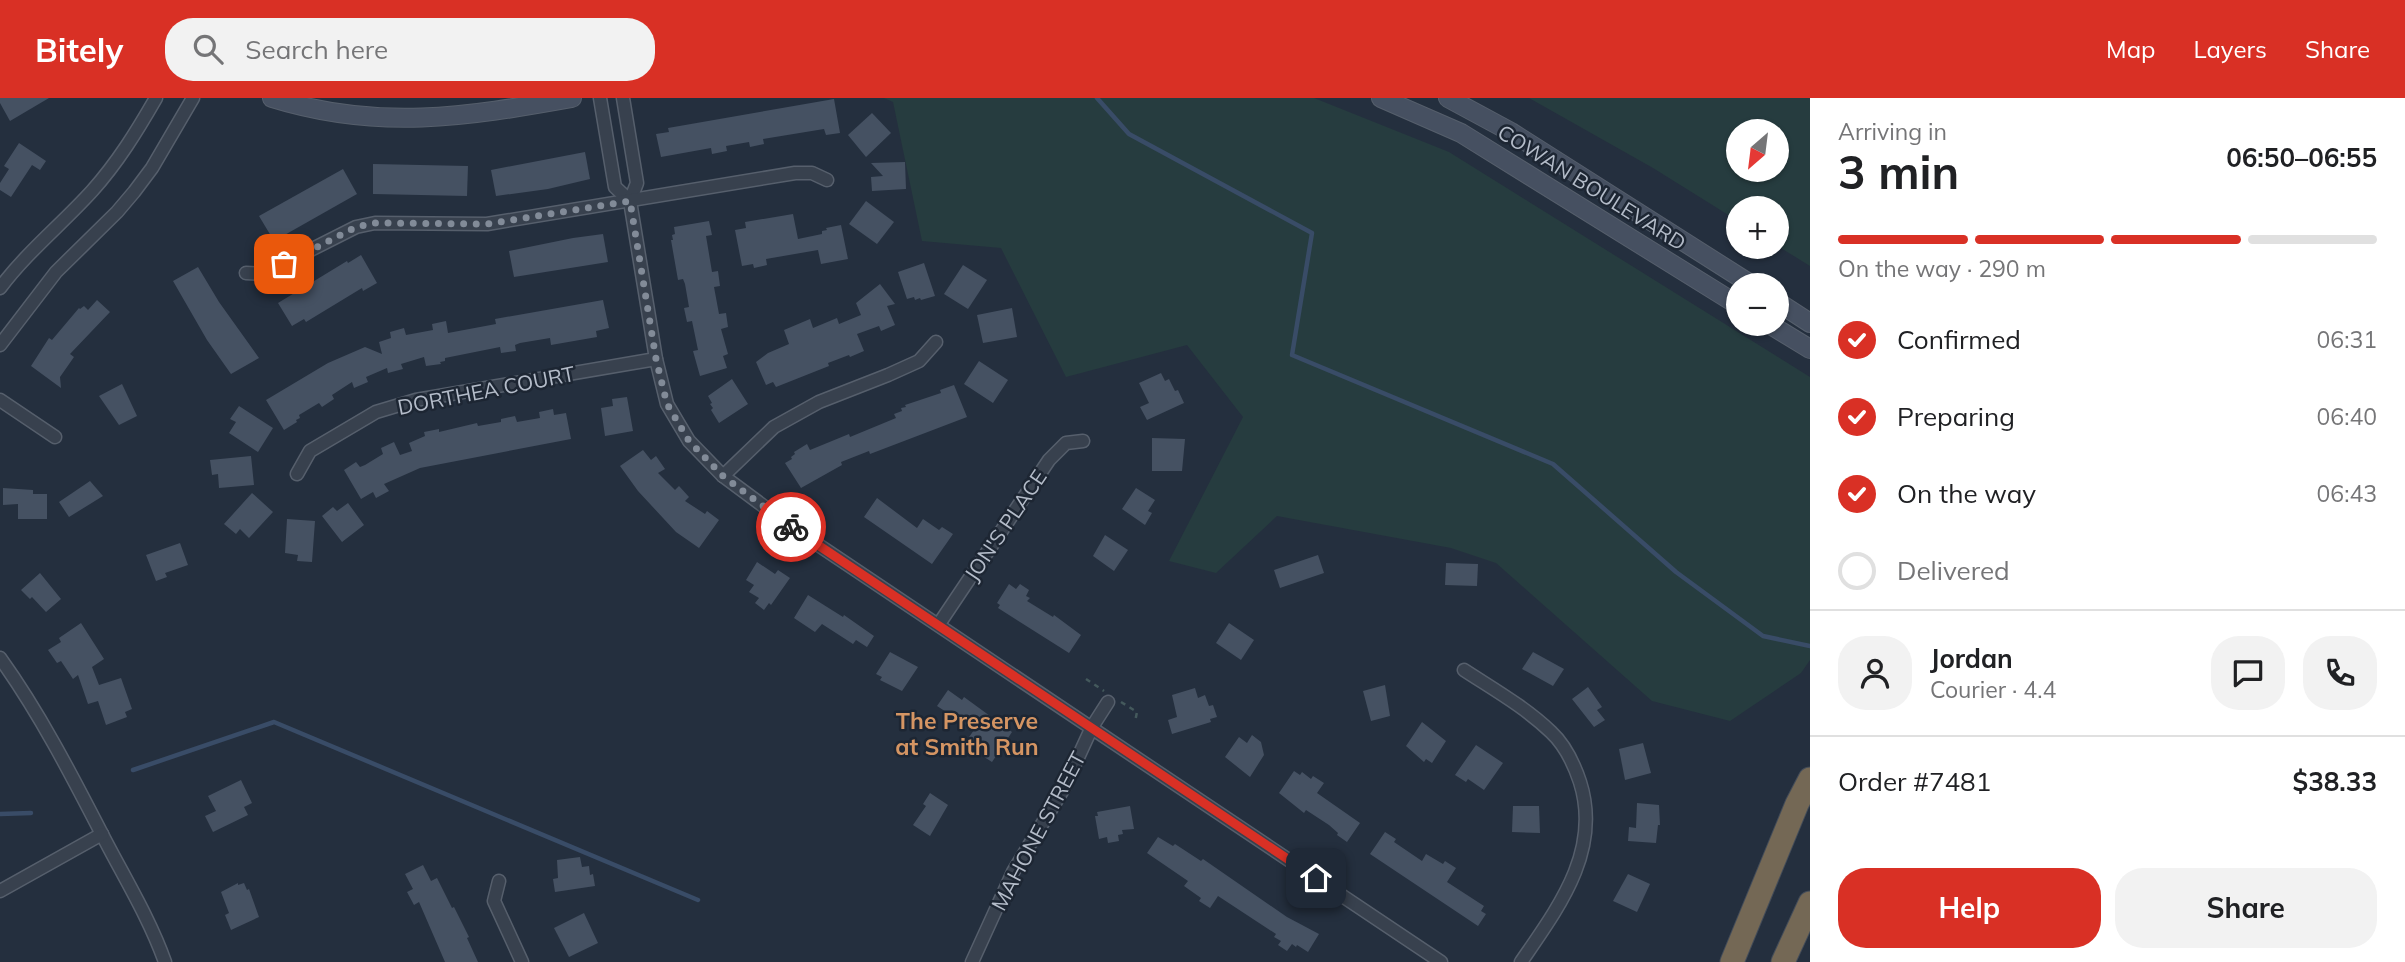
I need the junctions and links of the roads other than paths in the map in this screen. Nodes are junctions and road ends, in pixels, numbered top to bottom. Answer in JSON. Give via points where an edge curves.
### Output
{"nodes":[{"id":1,"x":156,"y":98,"type":"edge"},
{"id":2,"x":193,"y":98,"type":"edge"},
{"id":3,"x":272,"y":98,"type":"edge"},
{"id":4,"x":572,"y":98,"type":"edge"},
{"id":5,"x":600,"y":98,"type":"edge"},
{"id":6,"x":623,"y":98,"type":"edge"},
{"id":7,"x":1381,"y":98,"type":"edge"},
{"id":8,"x":1448,"y":98,"type":"edge"},
{"id":9,"x":1511,"y":132,"type":"junction"},
{"id":10,"x":1497,"y":155,"type":"junction"},
{"id":11,"x":827,"y":180,"type":"dead end"},
{"id":12,"x":630,"y":201,"type":"junction"},
{"id":13,"x":246,"y":273,"type":"dead end"},
{"id":14,"x":1733,"y":273,"type":"edge"},
{"id":15,"x":0,"y":288,"type":"edge"},
{"id":16,"x":1726,"y":297,"type":"edge"},
{"id":17,"x":1789,"y":309,"type":"edge"},
{"id":18,"x":1810,"y":323,"type":"edge"},
{"id":19,"x":1789,"y":336,"type":"edge"},
{"id":20,"x":936,"y":342,"type":"dead end"},
{"id":21,"x":0,"y":345,"type":"edge"},
{"id":22,"x":1810,"y":349,"type":"edge"},
{"id":23,"x":656,"y":359,"type":"junction"},
{"id":24,"x":0,"y":400,"type":"edge"},
{"id":25,"x":55,"y":437,"type":"dead end"},
{"id":26,"x":1083,"y":442,"type":"dead end"},
{"id":27,"x":297,"y":474,"type":"dead end"},
{"id":28,"x":723,"y":476,"type":"junction"},
{"id":29,"x":939,"y":624,"type":"junction"},
{"id":30,"x":0,"y":658,"type":"edge"},
{"id":31,"x":1464,"y":670,"type":"dead end"},
{"id":32,"x":1108,"y":702,"type":"dead end"},
{"id":33,"x":1092,"y":727,"type":"junction"},
{"id":34,"x":1810,"y":779,"type":"edge"},
{"id":35,"x":102,"y":834,"type":"junction"},
{"id":36,"x":499,"y":881,"type":"dead end"},
{"id":37,"x":0,"y":891,"type":"edge"},
{"id":38,"x":1810,"y":903,"type":"edge"},
{"id":39,"x":165,"y":962,"type":"edge"},
{"id":40,"x":522,"y":962,"type":"edge"},
{"id":41,"x":972,"y":962,"type":"edge"},
{"id":42,"x":1441,"y":962,"type":"edge"},
{"id":43,"x":1521,"y":962,"type":"edge"},
{"id":44,"x":1732,"y":962,"type":"edge"},
{"id":45,"x":1783,"y":962,"type":"edge"}],
"edges":[{"from":1,"to":15,"type":"street","via":[[119,158],[92,191]]},
{"from":2,"to":21,"type":"street","via":[[152,169],[117,212],[56,272]]},
{"from":3,"to":4,"type":"main road","via":[[337,114],[382,119],[488,113]]},
{"from":5,"to":12,"type":"street","via":[[615,187]]},
{"from":6,"to":12,"type":"street","via":[[637,183]]},
{"from":7,"to":10,"type":"main road","name":"COWAN BOULEVARD","via":[[1461,133]]},
{"from":8,"to":9,"type":"main road","name":"COWAN BOULEVARD"},
{"from":9,"to":10,"type":"main road"},
{"from":9,"to":14,"type":"main road","name":"COWAN BOULEVARD"},
{"from":10,"to":16,"type":"main road","name":"COWAN BOULEVARD"},
{"from":11,"to":12,"type":"street","via":[[812,173],[795,173]]},
{"from":12,"to":13,"type":"street","via":[[487,224],[375,223],[356,227],[263,274]]},
{"from":12,"to":23,"type":"street"},
{"from":17,"to":18,"type":"main road"},
{"from":19,"to":22,"type":"main road"},
{"from":20,"to":28,"type":"street","via":[[919,361],[819,402],[774,427]]},
{"from":23,"to":27,"type":"street","name":"DORTHEA COURT","via":[[416,400],[376,412],[310,451]]},
{"from":23,"to":28,"type":"street","via":[[667,404],[689,441]]},
{"from":24,"to":25,"type":"street"},
{"from":26,"to":29,"type":"street","name":"JON'S PLACE","via":[[1066,443],[1049,460]]},
{"from":28,"to":29,"type":"street"},
{"from":29,"to":33,"type":"street"},
{"from":30,"to":35,"type":"street"},
{"from":31,"to":43,"type":"street","via":[[1553,733],[1574,763],[1585,798],[1587,833],[1580,862],[1554,914]]},
{"from":32,"to":33,"type":"street","name":"MAHONE STREET"},
{"from":33,"to":41,"type":"street","name":"MAHONE STREET","via":[[1064,788],[1013,872]]},
{"from":33,"to":42,"type":"street"},
{"from":34,"to":44,"type":"highway"},
{"from":35,"to":37,"type":"street"},
{"from":35,"to":39,"type":"street"},
{"from":36,"to":40,"type":"street","via":[[494,901]]},
{"from":38,"to":45,"type":"highway"}]}
